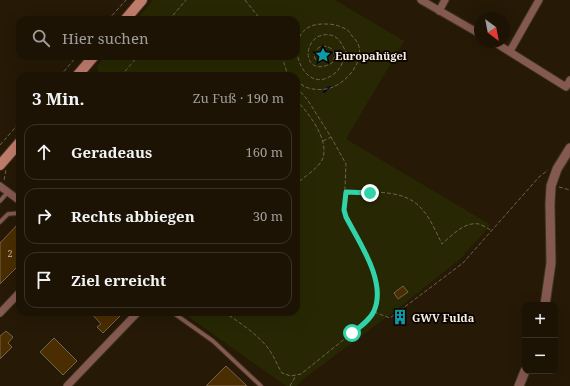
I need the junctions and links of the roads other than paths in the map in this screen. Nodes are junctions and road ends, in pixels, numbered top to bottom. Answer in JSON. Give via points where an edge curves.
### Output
{"nodes":[{"id":1,"x":142,"y":0,"type":"edge"},
{"id":2,"x":421,"y":0,"type":"edge"},
{"id":3,"x":445,"y":0,"type":"edge"},
{"id":4,"x":539,"y":0,"type":"edge"},
{"id":5,"x":439,"y":11,"type":"junction"},
{"id":6,"x":128,"y":16,"type":"edge"},
{"id":7,"x":474,"y":31,"type":"edge"},
{"id":8,"x":505,"y":48,"type":"edge"},
{"id":9,"x":510,"y":51,"type":"junction"},
{"id":10,"x":91,"y":60,"type":"edge"},
{"id":11,"x":80,"y":72,"type":"edge"},
{"id":12,"x":570,"y":80,"type":"edge"},
{"id":13,"x":16,"y":147,"type":"edge"},
{"id":14,"x":570,"y":148,"type":"edge"},
{"id":15,"x":0,"y":165,"type":"edge"},
{"id":16,"x":0,"y":186,"type":"edge"},
{"id":17,"x":8,"y":192,"type":"junction"},
{"id":18,"x":16,"y":198,"type":"edge"},
{"id":19,"x":0,"y":201,"type":"edge"},
{"id":20,"x":16,"y":213,"type":"edge"},
{"id":21,"x":0,"y":222,"type":"edge"},
{"id":22,"x":16,"y":296,"type":"edge"},
{"id":23,"x":545,"y":302,"type":"edge"},
{"id":24,"x":0,"y":313,"type":"edge"},
{"id":25,"x":134,"y":316,"type":"edge"},
{"id":26,"x":178,"y":316,"type":"edge"},
{"id":27,"x":524,"y":374,"type":"edge"},
{"id":28,"x":67,"y":386,"type":"edge"},
{"id":29,"x":261,"y":386,"type":"edge"},
{"id":30,"x":519,"y":386,"type":"edge"}],
"edges":[{"from":1,"to":6,"type":"main road"},
{"from":2,"to":5,"type":"street"},
{"from":3,"to":5,"type":"street"},
{"from":4,"to":9,"type":"street"},
{"from":5,"to":7,"type":"street"},
{"from":8,"to":9,"type":"street"},
{"from":9,"to":12,"type":"street","via":[[566,87]]},
{"from":10,"to":11,"type":"main road"},
{"from":13,"to":15,"type":"main road"},
{"from":14,"to":23,"type":"street","via":[[557,169],[551,186],[551,263]]},
{"from":16,"to":17,"type":"street"},
{"from":17,"to":18,"type":"street"},
{"from":17,"to":19,"type":"lane"},
{"from":20,"to":21,"type":"lane","via":[[8,214]]},
{"from":22,"to":24,"type":"street"},
{"from":25,"to":28,"type":"street"},
{"from":26,"to":29,"type":"lane","via":[[213,341]]},
{"from":27,"to":30,"type":"street"}]}
